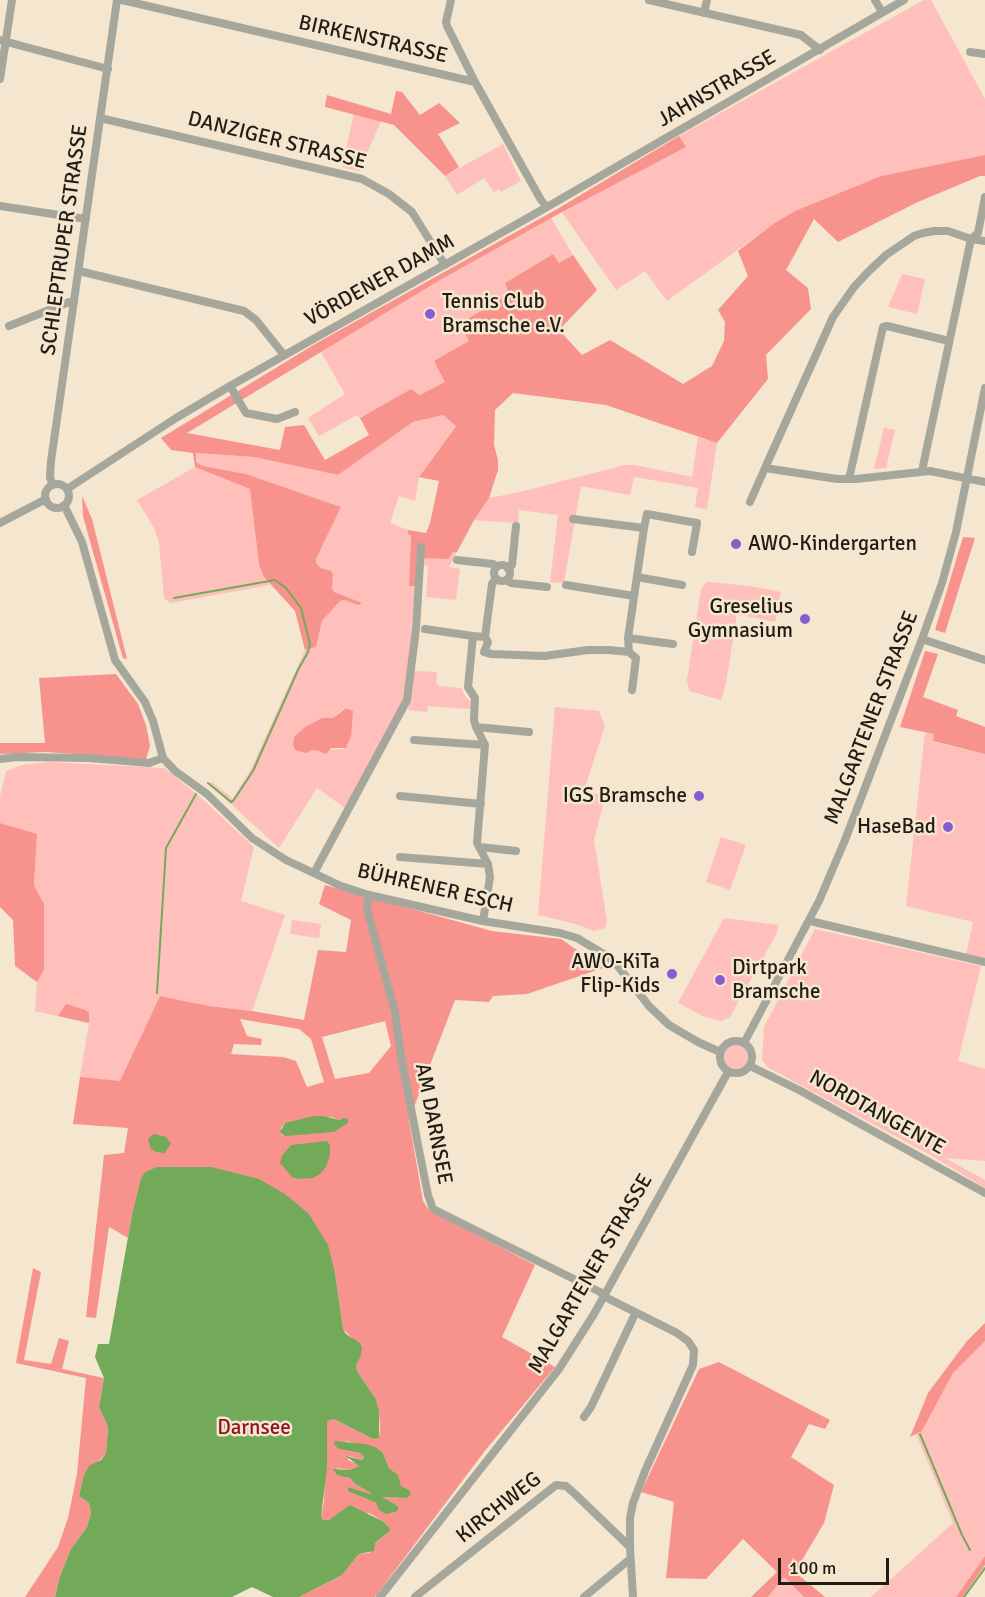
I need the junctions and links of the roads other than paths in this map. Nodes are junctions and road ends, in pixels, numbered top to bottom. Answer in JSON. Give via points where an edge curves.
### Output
{"nodes":[{"id":1,"x":12,"y":0,"type":"edge"},
{"id":2,"x":117,"y":0,"type":"edge"},
{"id":3,"x":122,"y":0,"type":"edge"},
{"id":4,"x":451,"y":0,"type":"edge"},
{"id":5,"x":649,"y":0,"type":"edge"},
{"id":6,"x":707,"y":0,"type":"edge"},
{"id":7,"x":875,"y":0,"type":"edge"},
{"id":8,"x":904,"y":0,"type":"edge"},
{"id":9,"x":882,"y":12,"type":"junction"},
{"id":10,"x":704,"y":13,"type":"junction"},
{"id":11,"x":3,"y":41,"type":"edge"},
{"id":12,"x":820,"y":50,"type":"junction"},
{"id":13,"x":970,"y":52,"type":"dead end"},
{"id":14,"x":985,"y":54,"type":"edge"},
{"id":15,"x":108,"y":69,"type":"junction"},
{"id":16,"x":0,"y":79,"type":"edge"},
{"id":17,"x":475,"y":82,"type":"junction"},
{"id":18,"x":100,"y":117,"type":"junction"},
{"id":19,"x":985,"y":197,"type":"edge"},
{"id":20,"x":0,"y":206,"type":"edge"},
{"id":21,"x":547,"y":207,"type":"junction"},
{"id":22,"x":86,"y":219,"type":"junction"},
{"id":23,"x":971,"y":239,"type":"junction"},
{"id":24,"x":985,"y":241,"type":"edge"},
{"id":25,"x":445,"y":265,"type":"junction"},
{"id":26,"x":79,"y":271,"type":"junction"},
{"id":27,"x":74,"y":302,"type":"junction"},
{"id":28,"x":9,"y":326,"type":"dead end"},
{"id":29,"x":949,"y":341,"type":"junction"},
{"id":30,"x":284,"y":355,"type":"junction"},
{"id":31,"x":231,"y":386,"type":"junction"},
{"id":32,"x":985,"y":388,"type":"edge"},
{"id":33,"x":295,"y":412,"type":"dead end"},
{"id":34,"x":765,"y":468,"type":"junction"},
{"id":35,"x":922,"y":471,"type":"junction"},
{"id":36,"x":966,"y":478,"type":"junction"},
{"id":37,"x":849,"y":479,"type":"junction"},
{"id":38,"x":985,"y":482,"type":"edge"},
{"id":39,"x":53,"y":485,"type":"junction"},
{"id":40,"x":67,"y":489,"type":"junction"},
{"id":41,"x":46,"y":499,"type":"junction"},
{"id":42,"x":750,"y":502,"type":"dead end"},
{"id":43,"x":64,"y":505,"type":"junction"},
{"id":44,"x":573,"y":519,"type":"dead end"},
{"id":45,"x":0,"y":523,"type":"edge"},
{"id":46,"x":516,"y":526,"type":"dead end"},
{"id":47,"x":644,"y":528,"type":"junction"},
{"id":48,"x":421,"y":547,"type":"dead end"},
{"id":49,"x":692,"y":552,"type":"dead end"},
{"id":50,"x":457,"y":560,"type":"dead end"},
{"id":51,"x":497,"y":567,"type":"junction"},
{"id":52,"x":508,"y":569,"type":"junction"},
{"id":53,"x":637,"y":577,"type":"junction"},
{"id":54,"x":496,"y":578,"type":"junction"},
{"id":55,"x":506,"y":580,"type":"junction"},
{"id":56,"x":566,"y":585,"type":"dead end"},
{"id":57,"x":682,"y":585,"type":"dead end"},
{"id":58,"x":547,"y":587,"type":"dead end"},
{"id":59,"x":634,"y":596,"type":"junction"},
{"id":60,"x":424,"y":629,"type":"dead end"},
{"id":61,"x":473,"y":636,"type":"junction"},
{"id":62,"x":485,"y":637,"type":"junction"},
{"id":63,"x":628,"y":638,"type":"junction"},
{"id":64,"x":922,"y":639,"type":"junction"},
{"id":65,"x":673,"y":644,"type":"dead end"},
{"id":66,"x":484,"y":652,"type":"junction"},
{"id":67,"x":629,"y":652,"type":"junction"},
{"id":68,"x":472,"y":653,"type":"junction"},
{"id":69,"x":985,"y":660,"type":"edge"},
{"id":70,"x":632,"y":690,"type":"dead end"},
{"id":71,"x":476,"y":728,"type":"junction"},
{"id":72,"x":529,"y":732,"type":"dead end"},
{"id":73,"x":414,"y":740,"type":"dead end"},
{"id":74,"x":485,"y":745,"type":"junction"},
{"id":75,"x":163,"y":758,"type":"junction"},
{"id":76,"x":0,"y":759,"type":"edge"},
{"id":77,"x":400,"y":796,"type":"dead end"},
{"id":78,"x":481,"y":804,"type":"junction"},
{"id":79,"x":480,"y":848,"type":"junction"},
{"id":80,"x":516,"y":851,"type":"dead end"},
{"id":81,"x":400,"y":858,"type":"dead end"},
{"id":82,"x":488,"y":864,"type":"junction"},
{"id":83,"x":314,"y":873,"type":"junction"},
{"id":84,"x":369,"y":895,"type":"junction"},
{"id":85,"x":483,"y":921,"type":"junction"},
{"id":86,"x":810,"y":921,"type":"junction"},
{"id":87,"x":985,"y":962,"type":"edge"},
{"id":88,"x":744,"y":1043,"type":"junction"},
{"id":89,"x":720,"y":1052,"type":"junction"},
{"id":90,"x":750,"y":1066,"type":"junction"},
{"id":91,"x":728,"y":1072,"type":"junction"},
{"id":92,"x":985,"y":1193,"type":"edge"},
{"id":93,"x":603,"y":1295,"type":"junction"},
{"id":94,"x":635,"y":1314,"type":"junction"},
{"id":95,"x":584,"y":1417,"type":"dead end"},
{"id":96,"x":630,"y":1547,"type":"junction"},
{"id":97,"x":630,"y":1559,"type":"junction"},
{"id":98,"x":380,"y":1597,"type":"edge"},
{"id":99,"x":415,"y":1597,"type":"edge"},
{"id":100,"x":584,"y":1597,"type":"edge"},
{"id":101,"x":633,"y":1597,"type":"edge"}],
"edges":[{"from":1,"to":11,"type":"street"},
{"from":2,"to":15,"type":"street","name":"SCHLEPTRUPER STRASSE"},
{"from":3,"to":17,"type":"street","name":"BIRKENSTRASSE"},
{"from":4,"to":17,"type":"street","via":[[446,22]]},
{"from":5,"to":10,"type":"street"},
{"from":6,"to":10,"type":"street"},
{"from":7,"to":9,"type":"street"},
{"from":8,"to":9,"type":"street","name":"JAHNSTRASSE"},
{"from":9,"to":12,"type":"street","name":"JAHNSTRASSE"},
{"from":10,"to":12,"type":"street","via":[[801,35]]},
{"from":11,"to":15,"type":"street"},
{"from":11,"to":16,"type":"street"},
{"from":12,"to":21,"type":"street","name":"JAHNSTRASSE"},
{"from":13,"to":14,"type":"street"},
{"from":15,"to":18,"type":"street","name":"SCHLEPTRUPER STRASSE"},
{"from":17,"to":21,"type":"street"},
{"from":18,"to":22,"type":"street","name":"SCHLEPTRUPER STRASSE"},
{"from":18,"to":25,"type":"street","name":"DANZIGER STRASSE","via":[[362,178],[412,212]]},
{"from":19,"to":23,"type":"street","via":[[978,233]]},
{"from":20,"to":22,"type":"street"},
{"from":21,"to":25,"type":"street","name":"VÖRDENER DAMM"},
{"from":22,"to":26,"type":"street","name":"SCHLEPTRUPER STRASSE"},
{"from":23,"to":24,"type":"street"},
{"from":23,"to":29,"type":"street"},
{"from":23,"to":34,"type":"street","via":[[948,231],[914,236],[886,255],[854,287],[833,317]]},
{"from":25,"to":30,"type":"street","name":"VÖRDENER DAMM"},
{"from":26,"to":27,"type":"street","name":"SCHLEPTRUPER STRASSE"},
{"from":26,"to":30,"type":"street","via":[[244,311]]},
{"from":27,"to":28,"type":"street"},
{"from":27,"to":39,"type":"street","name":"SCHLEPTRUPER STRASSE","via":[[51,461]]},
{"from":29,"to":35,"type":"street"},
{"from":29,"to":37,"type":"street","via":[[884,327]]},
{"from":30,"to":31,"type":"street","name":"VÖRDENER DAMM"},
{"from":31,"to":33,"type":"street","via":[[246,413],[277,419]]},
{"from":31,"to":40,"type":"street","name":"VÖRDENER DAMM"},
{"from":32,"to":36,"type":"street","name":"MALGARTENER STRASSE"},
{"from":34,"to":37,"type":"street"},
{"from":34,"to":42,"type":"street"},
{"from":35,"to":36,"type":"street"},
{"from":35,"to":37,"type":"street"},
{"from":36,"to":38,"type":"street"},
{"from":36,"to":64,"type":"street","name":"MALGARTENER STRASSE","via":[[945,573]]},
{"from":39,"to":40,"type":"street"},
{"from":39,"to":41,"type":"street"},
{"from":40,"to":43,"type":"street","via":[[69,496]]},
{"from":41,"to":43,"type":"street","via":[[54,507]]},
{"from":41,"to":45,"type":"street"},
{"from":43,"to":75,"type":"street","via":[[82,542],[115,660],[145,702]]},
{"from":44,"to":47,"type":"street"},
{"from":46,"to":52,"type":"street","via":[[512,565]]},
{"from":47,"to":49,"type":"street","via":[[647,514],[697,523]]},
{"from":47,"to":53,"type":"street"},
{"from":48,"to":83,"type":"street","via":[[407,700]]},
{"from":50,"to":51,"type":"street"},
{"from":51,"to":52,"type":"street"},
{"from":51,"to":54,"type":"street"},
{"from":52,"to":55,"type":"street"},
{"from":53,"to":57,"type":"street"},
{"from":53,"to":59,"type":"street"},
{"from":54,"to":55,"type":"street"},
{"from":54,"to":62,"type":"street"},
{"from":55,"to":58,"type":"street"},
{"from":56,"to":59,"type":"street"},
{"from":59,"to":63,"type":"street"},
{"from":60,"to":61,"type":"street"},
{"from":61,"to":62,"type":"street"},
{"from":61,"to":68,"type":"street"},
{"from":62,"to":66,"type":"street","via":[[488,642]]},
{"from":63,"to":65,"type":"street"},
{"from":63,"to":67,"type":"street"},
{"from":64,"to":69,"type":"street"},
{"from":64,"to":86,"type":"street","name":"MALGARTENER STRASSE"},
{"from":66,"to":67,"type":"street","via":[[544,656],[588,650]]},
{"from":66,"to":68,"type":"street"},
{"from":67,"to":70,"type":"street","via":[[636,658]]},
{"from":68,"to":71,"type":"street","via":[[468,687],[475,698]]},
{"from":71,"to":72,"type":"street"},
{"from":71,"to":74,"type":"street"},
{"from":73,"to":74,"type":"street"},
{"from":74,"to":78,"type":"street"},
{"from":75,"to":76,"type":"street","via":[[148,763],[89,758]]},
{"from":75,"to":83,"type":"street","name":"BÜHRENER ESCH","via":[[252,838]]},
{"from":77,"to":78,"type":"street"},
{"from":78,"to":79,"type":"street","via":[[477,843]]},
{"from":79,"to":80,"type":"street"},
{"from":79,"to":82,"type":"street"},
{"from":81,"to":82,"type":"street"},
{"from":82,"to":85,"type":"street","via":[[490,877]]},
{"from":83,"to":84,"type":"street","name":"BÜHRENER ESCH"},
{"from":84,"to":85,"type":"street","name":"BÜHRENER ESCH"},
{"from":84,"to":93,"type":"street","name":"AM DARNSEE","via":[[366,909],[395,1012],[420,1155],[434,1209]]},
{"from":85,"to":89,"type":"street","name":"BÜHRENER ESCH","via":[[578,938],[617,965],[669,1025]]},
{"from":86,"to":87,"type":"street"},
{"from":86,"to":88,"type":"street","name":"MALGARTENER STRASSE"},
{"from":88,"to":89,"type":"street","via":[[730,1042]]},
{"from":88,"to":90,"type":"street","via":[[752,1053]]},
{"from":89,"to":91,"type":"street","via":[[721,1064]]},
{"from":90,"to":91,"type":"street","via":[[738,1074]]},
{"from":90,"to":92,"type":"street","name":"NORDTANGENTE"},
{"from":91,"to":93,"type":"street","name":"MALGARTENER STRASSE"},
{"from":93,"to":94,"type":"street"},
{"from":93,"to":98,"type":"street","name":"MALGARTENER STRASSE","via":[[540,1396]]},
{"from":94,"to":95,"type":"street"},
{"from":94,"to":96,"type":"street","via":[[688,1341],[694,1357],[633,1503]]},
{"from":96,"to":97,"type":"street"},
{"from":96,"to":99,"type":"street","name":"KIRCHWEG","via":[[566,1486],[556,1485]]},
{"from":97,"to":100,"type":"street"},
{"from":97,"to":101,"type":"street"}]}
